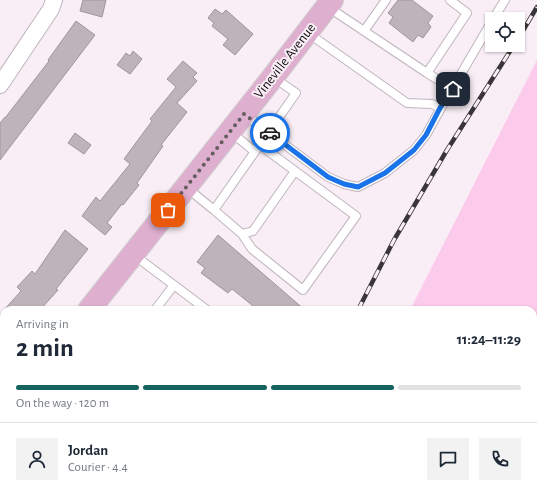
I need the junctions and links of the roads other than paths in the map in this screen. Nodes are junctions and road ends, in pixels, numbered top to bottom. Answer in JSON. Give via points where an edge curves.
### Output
{"nodes":[{"id":1,"x":54,"y":0,"type":"edge"},
{"id":2,"x":386,"y":0,"type":"edge"},
{"id":3,"x":450,"y":0,"type":"edge"},
{"id":4,"x":505,"y":0,"type":"edge"},
{"id":5,"x":330,"y":3,"type":"edge"},
{"id":6,"x":497,"y":12,"type":"edge"},
{"id":7,"x":364,"y":31,"type":"junction"},
{"id":8,"x":485,"y":32,"type":"edge"},
{"id":9,"x":307,"y":33,"type":"junction"},
{"id":10,"x":427,"y":73,"type":"junction"},
{"id":11,"x":273,"y":77,"type":"junction"},
{"id":12,"x":0,"y":85,"type":"edge"},
{"id":13,"x":453,"y":89,"type":"junction"},
{"id":14,"x":440,"y":108,"type":"junction"},
{"id":15,"x":244,"y":114,"type":"junction"},
{"id":16,"x":230,"y":131,"type":"junction"},
{"id":17,"x":269,"y":132,"type":"junction"},
{"id":18,"x":257,"y":149,"type":"junction"},
{"id":19,"x":295,"y":171,"type":"junction"},
{"id":20,"x":186,"y":188,"type":"junction"},
{"id":21,"x":214,"y":210,"type":"junction"},
{"id":22,"x":242,"y":234,"type":"junction"},
{"id":23,"x":133,"y":254,"type":"junction"},
{"id":24,"x":174,"y":285,"type":"junction"},
{"id":25,"x":95,"y":306,"type":"edge"},
{"id":26,"x":158,"y":306,"type":"edge"},
{"id":27,"x":202,"y":306,"type":"edge"}],
"edges":[{"from":1,"to":12,"type":"street","via":[[51,9]]},
{"from":2,"to":7,"type":"lane"},
{"from":3,"to":10,"type":"lane","via":[[467,13]]},
{"from":4,"to":6,"type":"lane"},
{"from":5,"to":7,"type":"lane"},
{"from":5,"to":9,"type":"main road","name":"Vineville Avenue"},
{"from":7,"to":10,"type":"lane"},
{"from":8,"to":13,"type":"lane"},
{"from":9,"to":11,"type":"main road","name":"Vineville Avenue"},
{"from":9,"to":14,"type":"lane","via":[[407,103],[432,104]]},
{"from":10,"to":13,"type":"lane"},
{"from":11,"to":15,"type":"main road","name":"Vineville Avenue"},
{"from":11,"to":17,"type":"lane","via":[[296,93]]},
{"from":13,"to":14,"type":"lane"},
{"from":14,"to":17,"type":"lane","via":[[426,135],[414,150],[385,173],[358,187],[328,177]]},
{"from":15,"to":16,"type":"main road","name":"Vineville Avenue"},
{"from":15,"to":17,"type":"lane"},
{"from":16,"to":18,"type":"lane"},
{"from":16,"to":20,"type":"main road","name":"Vineville Avenue"},
{"from":17,"to":18,"type":"lane"},
{"from":18,"to":19,"type":"lane"},
{"from":18,"to":21,"type":"lane"},
{"from":19,"to":22,"type":"lane","via":[[253,231]]},
{"from":19,"to":22,"type":"lane","via":[[356,216],[303,290],[252,249]]},
{"from":20,"to":21,"type":"lane"},
{"from":20,"to":23,"type":"main road","name":"Vineville Avenue"},
{"from":21,"to":22,"type":"lane"},
{"from":23,"to":24,"type":"lane"},
{"from":23,"to":25,"type":"main road","name":"Vineville Avenue"},
{"from":24,"to":26,"type":"lane"},
{"from":24,"to":27,"type":"lane"}]}
